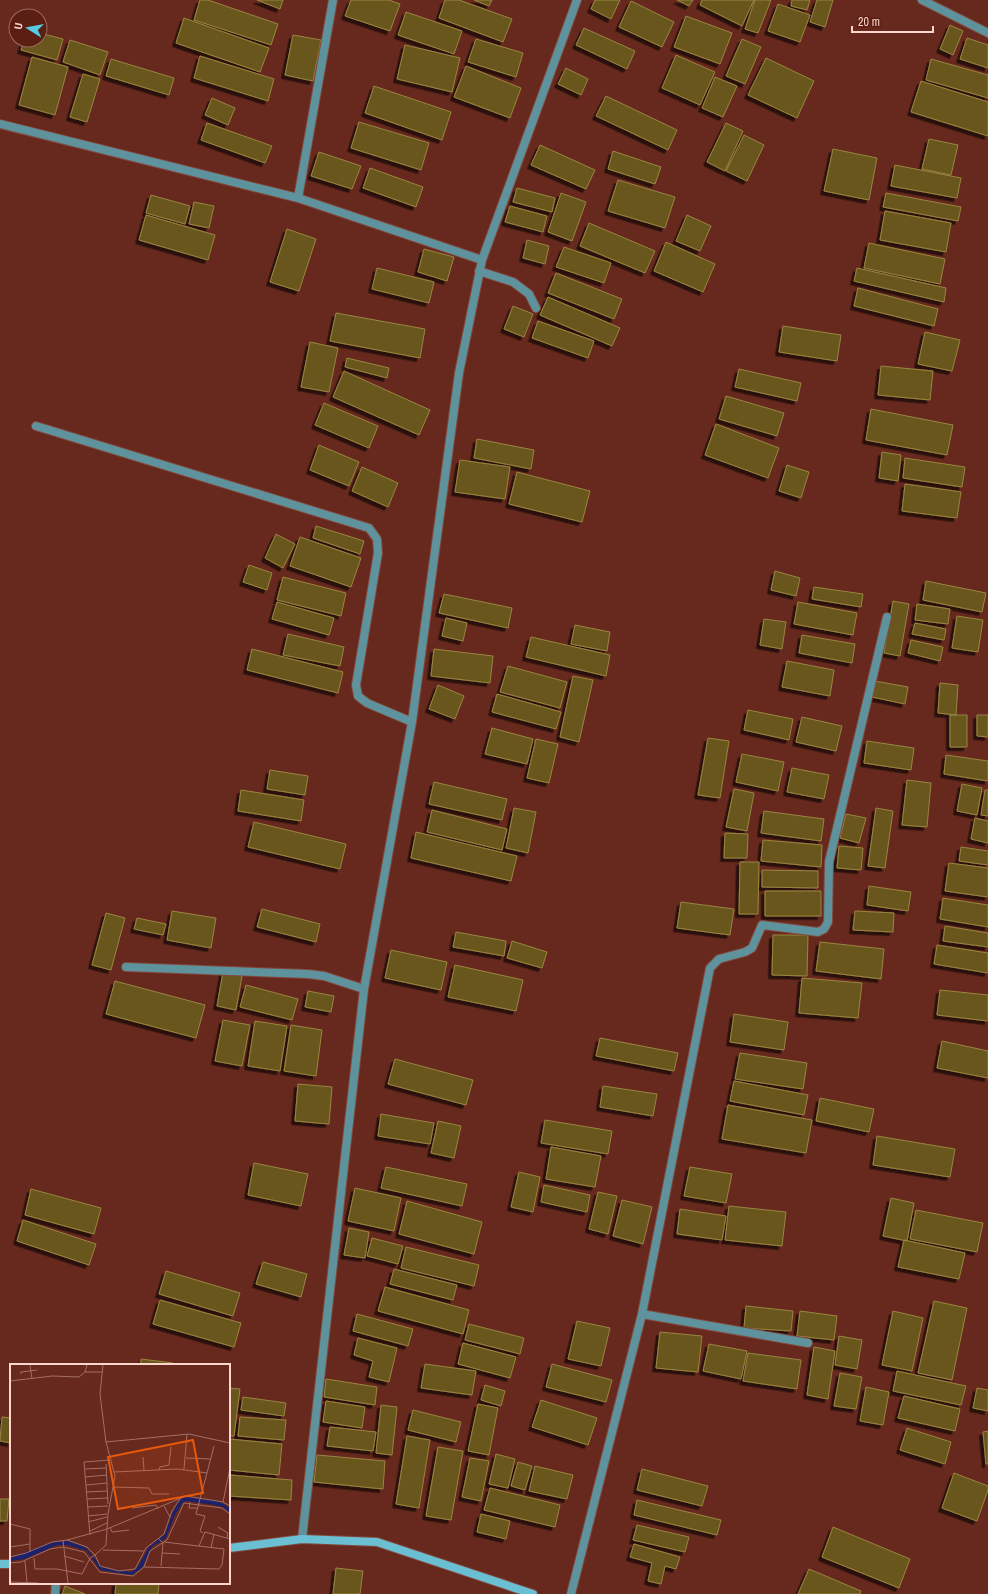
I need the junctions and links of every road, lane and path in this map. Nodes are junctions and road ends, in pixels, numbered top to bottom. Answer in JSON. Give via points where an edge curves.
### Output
{"nodes":[{"id":1,"x":333,"y":0,"type":"edge"},
{"id":2,"x":577,"y":0,"type":"edge"},
{"id":3,"x":922,"y":0,"type":"edge"},
{"id":4,"x":988,"y":32,"type":"edge"},
{"id":5,"x":0,"y":124,"type":"edge"},
{"id":6,"x":298,"y":198,"type":"junction"},
{"id":7,"x":482,"y":260,"type":"junction"},
{"id":8,"x":480,"y":271,"type":"junction"},
{"id":9,"x":536,"y":308,"type":"dead end"},
{"id":10,"x":36,"y":426,"type":"dead end"},
{"id":11,"x":887,"y":617,"type":"dead end"},
{"id":12,"x":412,"y":722,"type":"junction"},
{"id":13,"x":126,"y":967,"type":"dead end"},
{"id":14,"x":364,"y":989,"type":"junction"},
{"id":15,"x":642,"y":1314,"type":"junction"},
{"id":16,"x":808,"y":1343,"type":"dead end"},
{"id":17,"x":302,"y":1538,"type":"junction"},
{"id":18,"x":230,"y":1548,"type":"edge"},
{"id":19,"x":56,"y":1584,"type":"edge"},
{"id":20,"x":55,"y":1594,"type":"edge"},
{"id":21,"x":533,"y":1594,"type":"edge"},
{"id":22,"x":571,"y":1594,"type":"edge"}],
"edges":[{"from":1,"to":6,"type":"street"},
{"from":2,"to":7,"type":"street"},
{"from":3,"to":4,"type":"street"},
{"from":5,"to":6,"type":"street"},
{"from":6,"to":7,"type":"street"},
{"from":7,"to":8,"type":"street"},
{"from":8,"to":9,"type":"street","via":[[513,282],[529,294]]},
{"from":8,"to":12,"type":"street","via":[[459,374]]},
{"from":10,"to":12,"type":"street","via":[[369,528],[377,539],[378,553],[356,685],[358,696],[367,703]]},
{"from":11,"to":15,"type":"street","via":[[829,862],[828,922],[824,929],[818,932],[762,925],[752,948],[719,959],[710,968]]},
{"from":12,"to":14,"type":"street"},
{"from":13,"to":14,"type":"street","via":[[308,974],[324,976]]},
{"from":14,"to":17,"type":"street"},
{"from":15,"to":16,"type":"street"},
{"from":15,"to":22,"type":"street"},
{"from":17,"to":18,"type":"street"},
{"from":17,"to":21,"type":"street","via":[[377,1542]]},
{"from":19,"to":20,"type":"street"}]}
